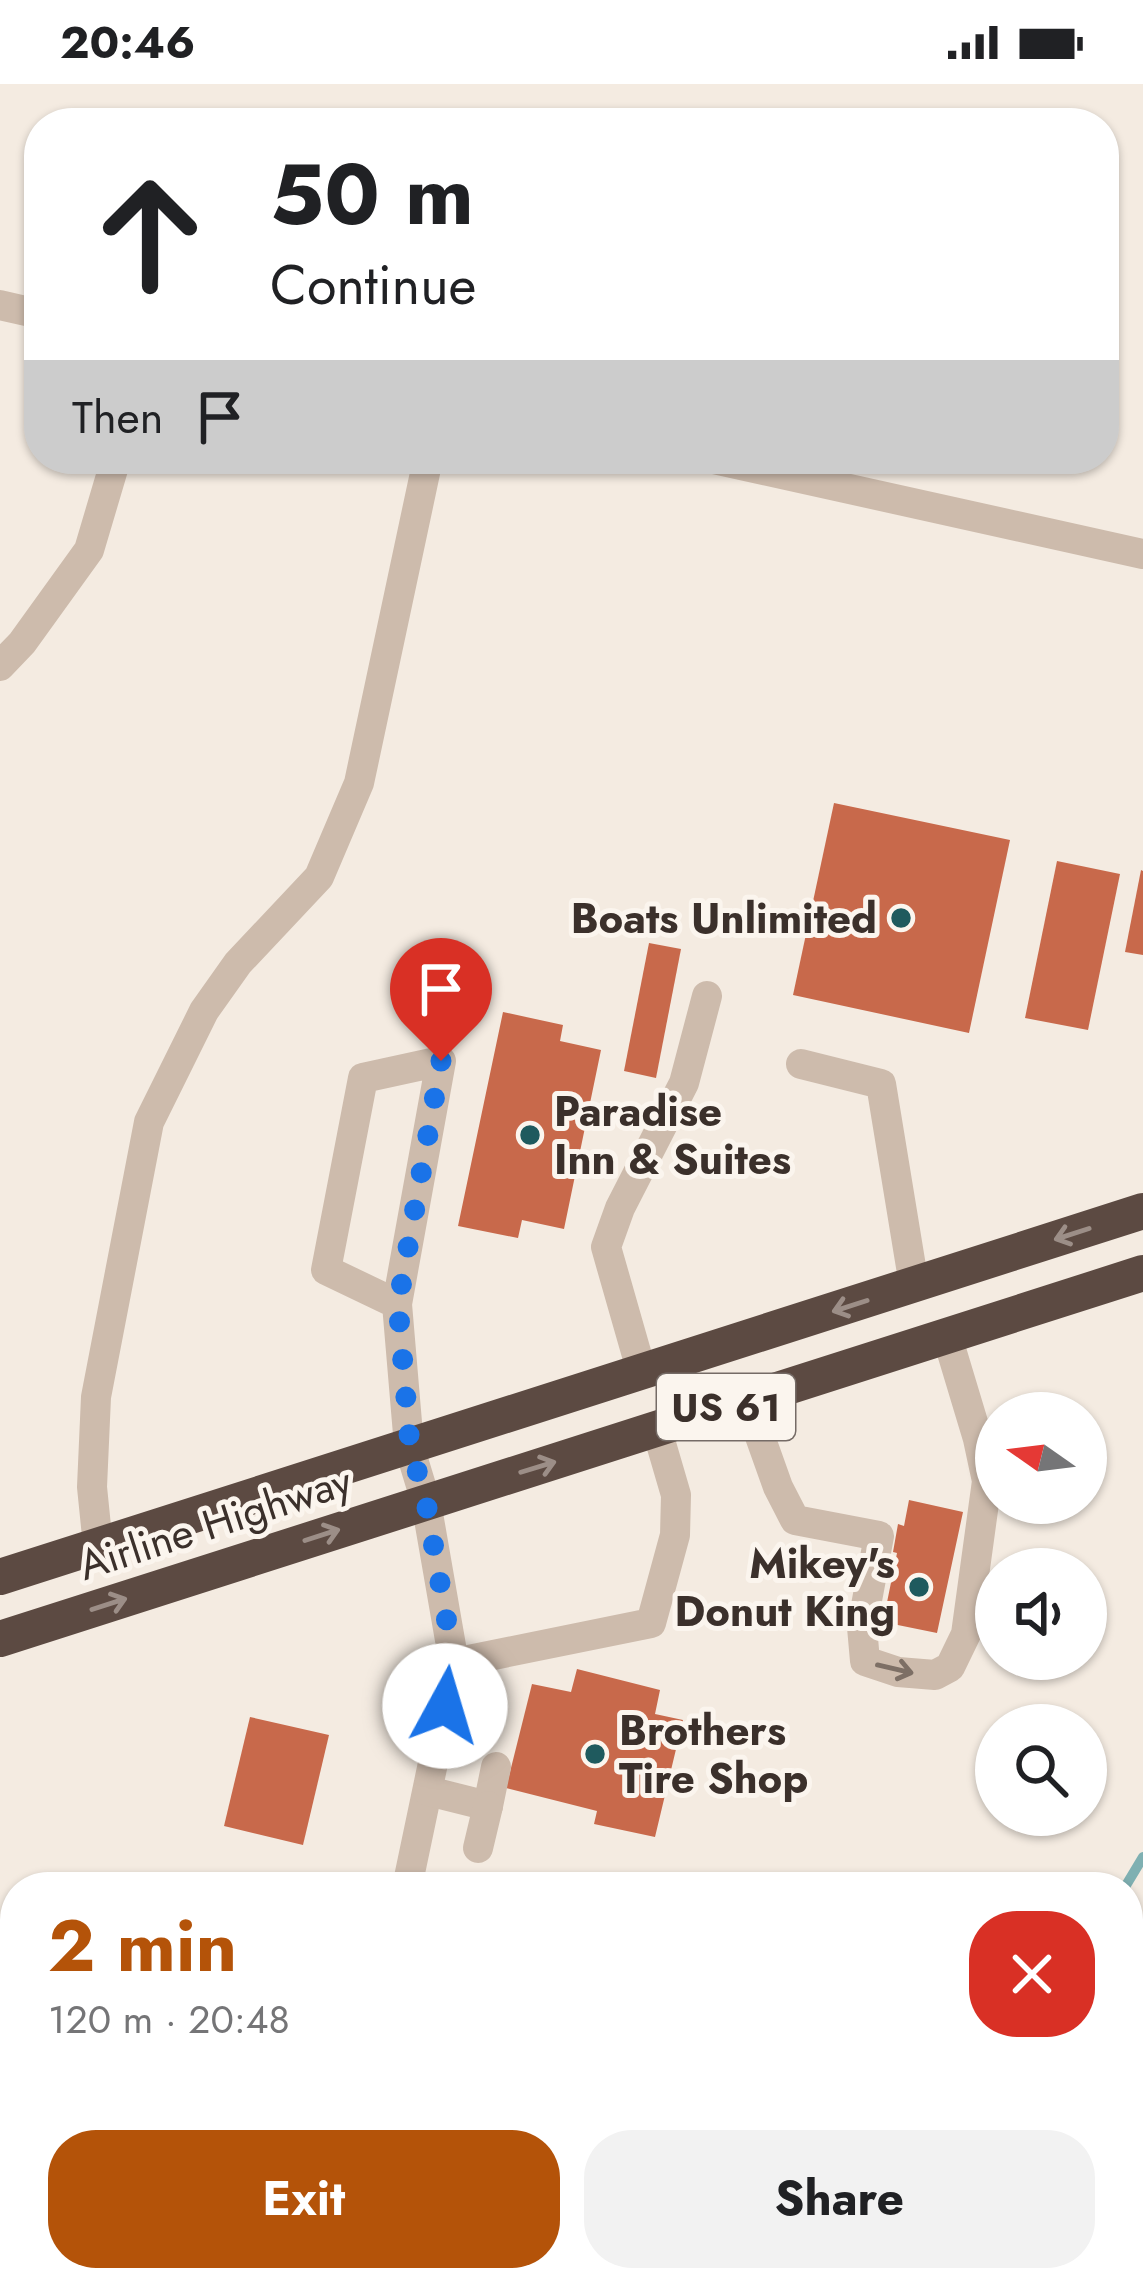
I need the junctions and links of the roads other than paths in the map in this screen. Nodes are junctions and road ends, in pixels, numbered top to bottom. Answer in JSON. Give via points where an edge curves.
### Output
{"nodes":[{"id":1,"x":113,"y":474,"type":"edge"},
{"id":2,"x":425,"y":474,"type":"edge"},
{"id":3,"x":783,"y":474,"type":"edge"},
{"id":4,"x":1143,"y":554,"type":"edge"},
{"id":5,"x":0,"y":666,"type":"edge"},
{"id":6,"x":707,"y":996,"type":"dead end"},
{"id":7,"x":801,"y":1064,"type":"dead end"},
{"id":8,"x":1143,"y":1211,"type":"edge"},
{"id":9,"x":1143,"y":1273,"type":"edge"},
{"id":10,"x":914,"y":1285,"type":"junction"},
{"id":11,"x":398,"y":1304,"type":"junction"},
{"id":12,"x":946,"y":1336,"type":"junction"},
{"id":13,"x":685,"y":1359,"type":"junction"},
{"id":14,"x":642,"y":1372,"type":"junction"},
{"id":15,"x":747,"y":1400,"type":"junction"},
{"id":16,"x":700,"y":1415,"type":"junction"},
{"id":17,"x":656,"y":1430,"type":"junction"},
{"id":18,"x":410,"y":1446,"type":"junction"},
{"id":19,"x":426,"y":1502,"type":"junction"},
{"id":20,"x":98,"y":1546,"type":"junction"},
{"id":21,"x":0,"y":1577,"type":"edge"},
{"id":22,"x":0,"y":1640,"type":"edge"},
{"id":23,"x":454,"y":1663,"type":"junction"},
{"id":24,"x":496,"y":1767,"type":"dead end"},
{"id":25,"x":428,"y":1792,"type":"junction"},
{"id":26,"x":488,"y":1806,"type":"junction"},
{"id":27,"x":478,"y":1848,"type":"dead end"},
{"id":28,"x":410,"y":1872,"type":"edge"}],
"edges":[{"from":1,"to":5,"type":"street","via":[[89,550]]},
{"from":2,"to":20,"type":"street","via":[[359,784],[319,877],[204,1011],[148,1123],[96,1397]]},
{"from":3,"to":4,"type":"street"},
{"from":6,"to":14,"type":"street","via":[[683,1083],[606,1247]]},
{"from":7,"to":10,"type":"street","via":[[881,1084]]},
{"from":8,"to":10,"type":"highway","name":"Airline Highway","number":"US 61","one_way":true},
{"from":9,"to":12,"type":"highway","name":"Airline Highway","number":"US 61"},
{"from":10,"to":13,"type":"highway","name":"Airline Highway","number":"US 61","one_way":true},
{"from":11,"to":11,"type":"street","via":[[403,1280],[441,1061],[363,1078],[326,1270]]},
{"from":11,"to":18,"type":"street"},
{"from":12,"to":15,"type":"highway","name":"Airline Highway","number":"US 61"},
{"from":15,"to":12,"type":"street","one_way":true,"via":[[795,1520],[879,1536],[862,1627],[865,1661],[934,1675],[950,1667],[966,1634],[987,1481]]},
{"from":13,"to":14,"type":"highway","name":"Airline Highway","number":"US 61"},
{"from":13,"to":16,"type":"highway"},
{"from":14,"to":18,"type":"highway","name":"Airline Highway","number":"US 61"},
{"from":15,"to":16,"type":"highway","name":"Airline Highway","number":"US 61"},
{"from":16,"to":17,"type":"highway","name":"Airline Highway","number":"US 61"},
{"from":19,"to":17,"type":"highway","name":"Airline Highway","number":"US 61","one_way":true},
{"from":17,"to":23,"type":"street","via":[[676,1496],[675,1535],[651,1623]]},
{"from":18,"to":19,"type":"street"},
{"from":18,"to":20,"type":"highway","name":"Airline Highway","number":"US 61"},
{"from":22,"to":19,"type":"highway","name":"Airline Highway","number":"US 61","one_way":true},
{"from":19,"to":23,"type":"street"},
{"from":20,"to":21,"type":"highway","name":"Airline Highway","number":"US 61"},
{"from":23,"to":25,"type":"street"},
{"from":24,"to":26,"type":"street"},
{"from":25,"to":26,"type":"street"},
{"from":25,"to":28,"type":"street"},
{"from":26,"to":27,"type":"street"}]}
